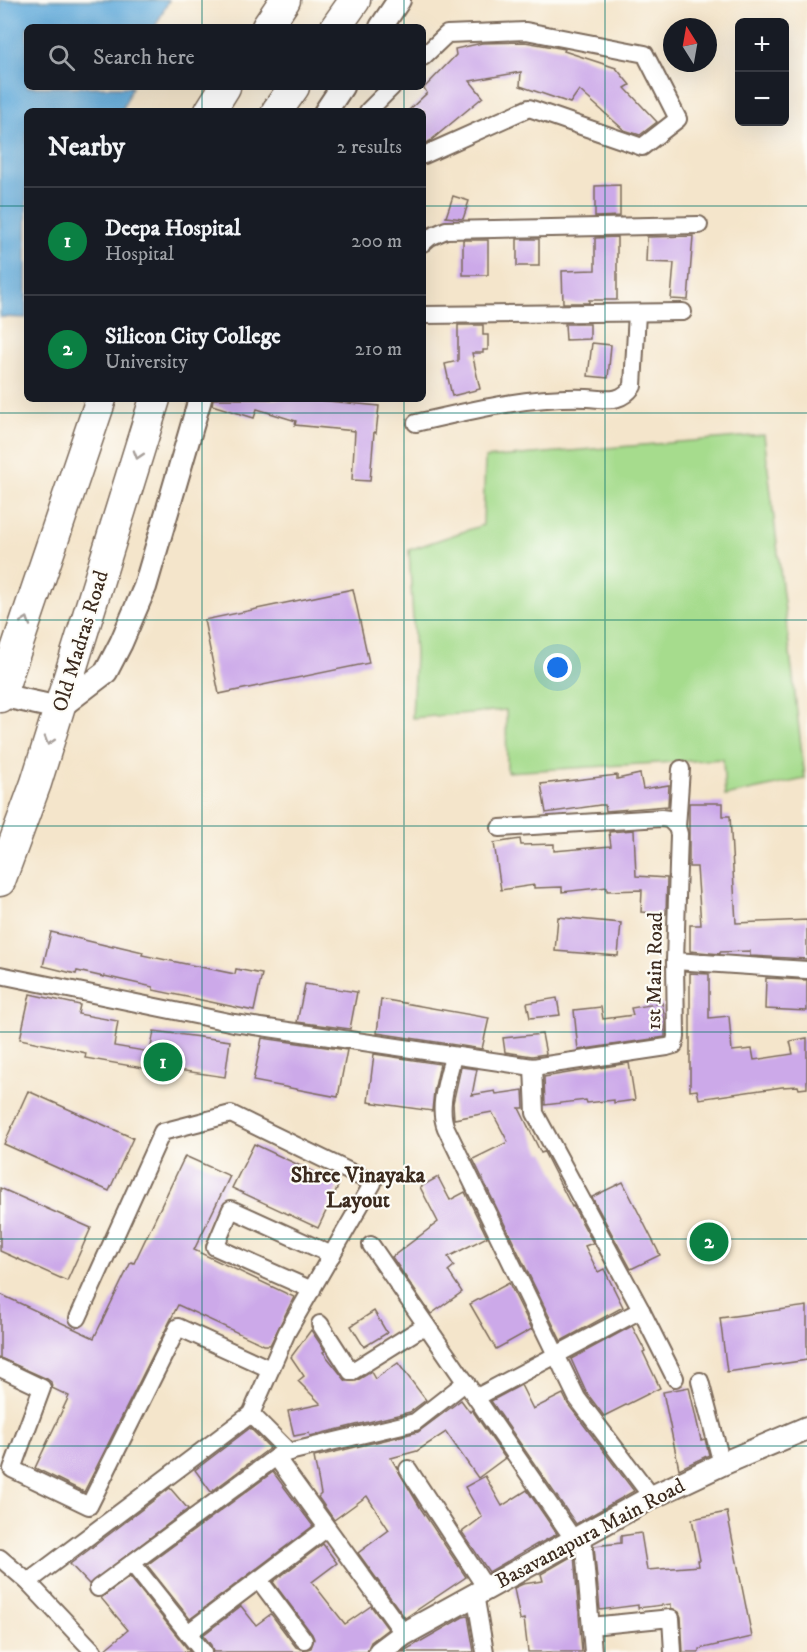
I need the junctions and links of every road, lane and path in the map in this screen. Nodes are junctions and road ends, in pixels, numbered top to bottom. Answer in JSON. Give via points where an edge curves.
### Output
{"nodes":[{"id":1,"x":285,"y":0,"type":"edge"},
{"id":2,"x":355,"y":0,"type":"edge"},
{"id":3,"x":399,"y":0,"type":"edge"},
{"id":4,"x":269,"y":24,"type":"edge"},
{"id":5,"x":338,"y":24,"type":"edge"},
{"id":6,"x":383,"y":24,"type":"edge"},
{"id":7,"x":426,"y":54,"type":"edge"},
{"id":8,"x":223,"y":90,"type":"edge"},
{"id":9,"x":292,"y":90,"type":"edge"},
{"id":10,"x":340,"y":90,"type":"edge"},
{"id":11,"x":390,"y":90,"type":"edge"},
{"id":12,"x":212,"y":108,"type":"edge"},
{"id":13,"x":279,"y":108,"type":"edge"},
{"id":14,"x":328,"y":108,"type":"edge"},
{"id":15,"x":377,"y":108,"type":"edge"},
{"id":16,"x":426,"y":154,"type":"edge"},
{"id":17,"x":699,"y":225,"type":"dead end"},
{"id":18,"x":426,"y":240,"type":"edge"},
{"id":19,"x":637,"y":312,"type":"junction"},
{"id":20,"x":683,"y":312,"type":"dead end"},
{"id":21,"x":426,"y":315,"type":"edge"},
{"id":22,"x":100,"y":402,"type":"edge"},
{"id":23,"x":154,"y":402,"type":"edge"},
{"id":24,"x":199,"y":402,"type":"edge"},
{"id":25,"x":416,"y":423,"type":"dead end"},
{"id":26,"x":0,"y":695,"type":"edge"},
{"id":27,"x":59,"y":708,"type":"junction"},
{"id":28,"x":681,"y":769,"type":"dead end"},
{"id":29,"x":677,"y":827,"type":"junction"},
{"id":30,"x":500,"y":828,"type":"dead end"},
{"id":31,"x":0,"y":881,"type":"edge"},
{"id":32,"x":675,"y":961,"type":"junction"},
{"id":33,"x":807,"y":970,"type":"edge"},
{"id":34,"x":0,"y":975,"type":"edge"},
{"id":35,"x":453,"y":1056,"type":"junction"},
{"id":36,"x":533,"y":1067,"type":"junction"},
{"id":37,"x":372,"y":1245,"type":"dead end"},
{"id":38,"x":332,"y":1255,"type":"junction"},
{"id":39,"x":312,"y":1290,"type":"junction"},
{"id":40,"x":642,"y":1310,"type":"junction"},
{"id":41,"x":78,"y":1318,"type":"dead end"},
{"id":42,"x":320,"y":1324,"type":"dead end"},
{"id":43,"x":426,"y":1324,"type":"junction"},
{"id":44,"x":557,"y":1355,"type":"junction"},
{"id":45,"x":0,"y":1368,"type":"edge"},
{"id":46,"x":270,"y":1369,"type":"junction"},
{"id":47,"x":675,"y":1378,"type":"dead end"},
{"id":48,"x":466,"y":1382,"type":"junction"},
{"id":49,"x":700,"y":1382,"type":"dead end"},
{"id":50,"x":477,"y":1396,"type":"junction"},
{"id":51,"x":251,"y":1414,"type":"junction"},
{"id":52,"x":807,"y":1428,"type":"edge"},
{"id":53,"x":282,"y":1455,"type":"junction"},
{"id":54,"x":722,"y":1464,"type":"junction"},
{"id":55,"x":408,"y":1469,"type":"dead end"},
{"id":56,"x":652,"y":1497,"type":"junction"},
{"id":57,"x":327,"y":1528,"type":"junction"},
{"id":58,"x":579,"y":1538,"type":"junction"},
{"id":59,"x":0,"y":1558,"type":"edge"},
{"id":60,"x":132,"y":1563,"type":"junction"},
{"id":61,"x":259,"y":1580,"type":"junction"},
{"id":62,"x":28,"y":1582,"type":"junction"},
{"id":63,"x":98,"y":1588,"type":"dead end"},
{"id":64,"x":480,"y":1591,"type":"junction"},
{"id":65,"x":591,"y":1626,"type":"junction"},
{"id":66,"x":188,"y":1633,"type":"junction"},
{"id":67,"x":304,"y":1640,"type":"dead end"},
{"id":68,"x":390,"y":1646,"type":"edge"},
{"id":69,"x":94,"y":1652,"type":"edge"},
{"id":70,"x":203,"y":1652,"type":"edge"},
{"id":71,"x":485,"y":1652,"type":"edge"},
{"id":72,"x":593,"y":1652,"type":"edge"},
{"id":73,"x":673,"y":1652,"type":"edge"}],
"edges":[{"from":1,"to":4,"type":"highway"},
{"from":2,"to":5,"type":"highway"},
{"from":3,"to":6,"type":"street"},
{"from":7,"to":16,"type":"street","via":[[447,34],[526,31],[645,54],[678,120],[642,147],[528,108]]},
{"from":8,"to":12,"type":"highway"},
{"from":9,"to":13,"type":"highway"},
{"from":10,"to":14,"type":"street"},
{"from":11,"to":15,"type":"street"},
{"from":17,"to":18,"type":"street","via":[[446,230]]},
{"from":19,"to":20,"type":"street"},
{"from":19,"to":21,"type":"street"},
{"from":19,"to":25,"type":"street","via":[[633,386],[626,395],[615,399],[567,397],[501,403]]},
{"from":26,"to":22,"type":"highway","one_way":true},
{"from":23,"to":27,"type":"highway","name":"Old Madras Road","one_way":true},
{"from":24,"to":27,"type":"street","via":[[150,571],[121,643],[106,672]]},
{"from":26,"to":27,"type":"street"},
{"from":27,"to":31,"type":"highway","name":"Old Madras Road","one_way":true},
{"from":28,"to":29,"type":"street","name":"1st Main Road"},
{"from":29,"to":30,"type":"street","via":[[669,819],[661,818]]},
{"from":29,"to":32,"type":"street","name":"1st Main Road"},
{"from":32,"to":33,"type":"street"},
{"from":32,"to":36,"type":"street","name":"1st Main Road","via":[[674,1045]]},
{"from":34,"to":35,"type":"street","via":[[234,1023]]},
{"from":35,"to":36,"type":"street"},
{"from":35,"to":44,"type":"street","via":[[442,1121]]},
{"from":36,"to":40,"type":"street","via":[[535,1113]]},
{"from":37,"to":43,"type":"street"},
{"from":38,"to":39,"type":"street"},
{"from":38,"to":39,"type":"street","via":[[231,1209],[215,1247]]},
{"from":38,"to":41,"type":"street","via":[[373,1183],[231,1114],[162,1132]]},
{"from":39,"to":46,"type":"street"},
{"from":40,"to":44,"type":"street"},
{"from":40,"to":47,"type":"street"},
{"from":42,"to":43,"type":"street","via":[[351,1372]]},
{"from":43,"to":48,"type":"street"},
{"from":44,"to":50,"type":"street"},
{"from":44,"to":56,"type":"street","via":[[577,1398]]},
{"from":45,"to":46,"type":"street","via":[[42,1388],[12,1469],[89,1506],[178,1327]]},
{"from":46,"to":51,"type":"street"},
{"from":48,"to":50,"type":"street"},
{"from":48,"to":53,"type":"street","via":[[415,1422]]},
{"from":49,"to":54,"type":"street"},
{"from":50,"to":58,"type":"street"},
{"from":51,"to":53,"type":"street"},
{"from":51,"to":62,"type":"street"},
{"from":52,"to":54,"type":"street","name":"Basavanapura Main Road"},
{"from":53,"to":57,"type":"street"},
{"from":53,"to":60,"type":"street"},
{"from":54,"to":56,"type":"street","name":"Basavanapura Main Road"},
{"from":55,"to":64,"type":"street"},
{"from":56,"to":58,"type":"street","name":"Basavanapura Main Road"},
{"from":57,"to":61,"type":"street"},
{"from":57,"to":68,"type":"street"},
{"from":58,"to":64,"type":"street","name":"Basavanapura Main Road"},
{"from":58,"to":65,"type":"street"},
{"from":59,"to":62,"type":"street"},
{"from":60,"to":63,"type":"street"},
{"from":60,"to":66,"type":"street"},
{"from":61,"to":66,"type":"street"},
{"from":61,"to":67,"type":"street"},
{"from":62,"to":69,"type":"street"},
{"from":64,"to":68,"type":"street","name":"Basavanapura Main Road"},
{"from":64,"to":71,"type":"street"},
{"from":65,"to":72,"type":"street"},
{"from":65,"to":73,"type":"street","via":[[671,1618]]},
{"from":66,"to":70,"type":"street"}]}
